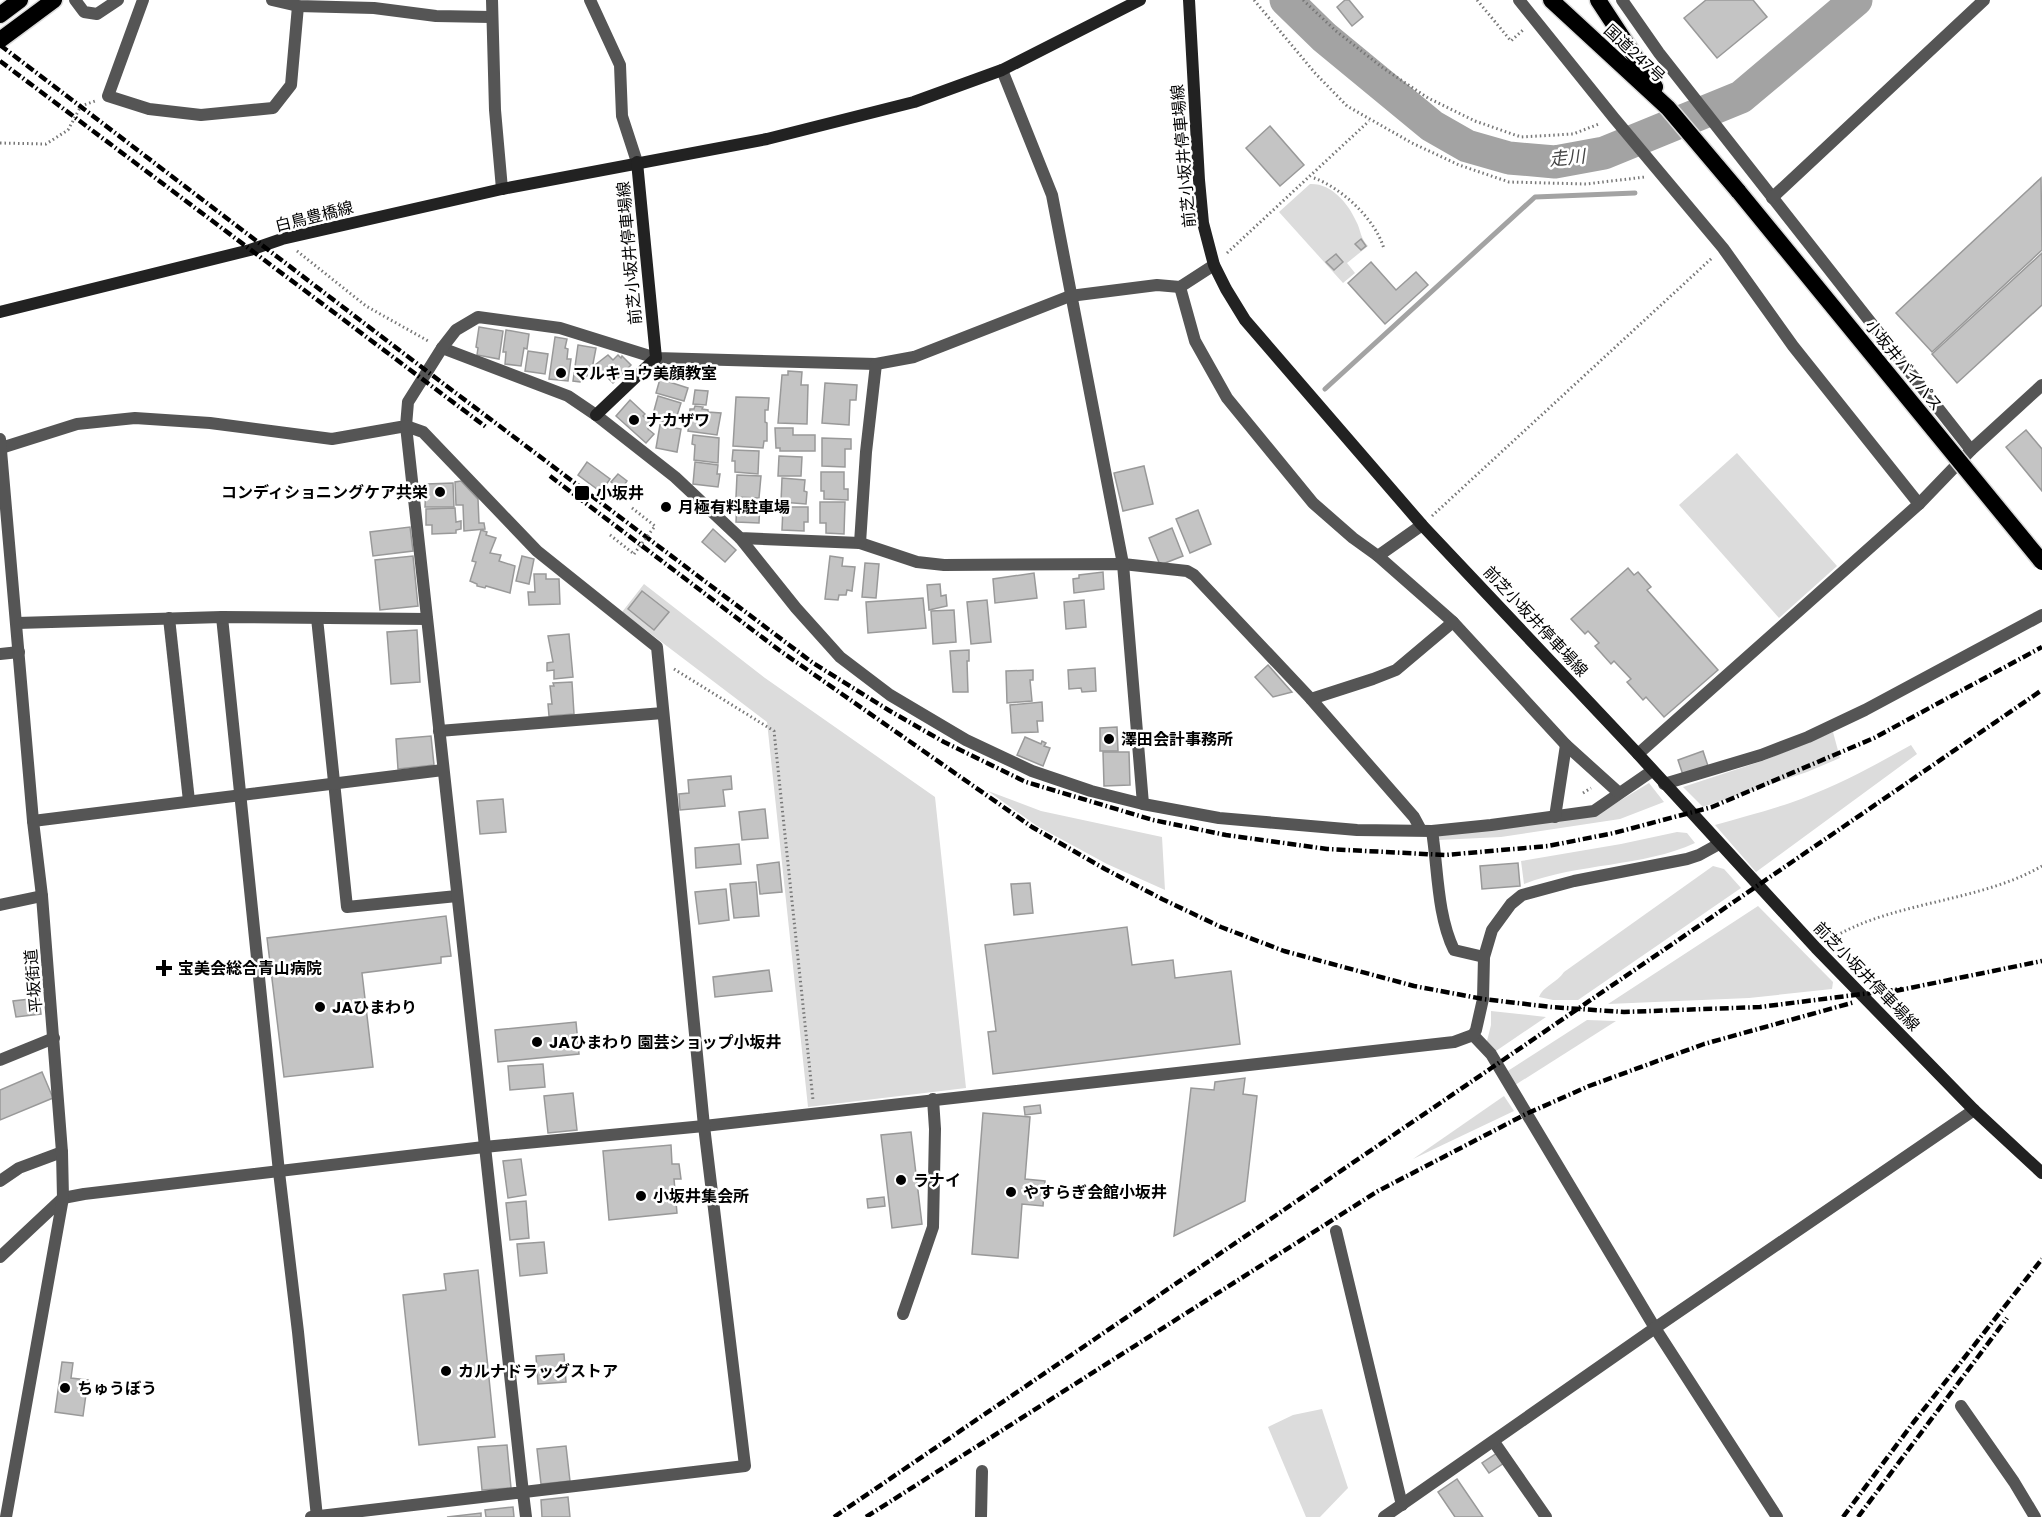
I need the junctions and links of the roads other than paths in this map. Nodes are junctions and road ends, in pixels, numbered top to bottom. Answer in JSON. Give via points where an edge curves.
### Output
{"nodes":[{"id":1,"x":20,"y":0,"type":"edge"},
{"id":2,"x":54,"y":0,"type":"edge"},
{"id":3,"x":75,"y":0,"type":"edge"},
{"id":4,"x":118,"y":0,"type":"edge"},
{"id":5,"x":143,"y":0,"type":"edge"},
{"id":6,"x":272,"y":0,"type":"edge"},
{"id":7,"x":492,"y":0,"type":"edge"},
{"id":8,"x":590,"y":0,"type":"edge"},
{"id":9,"x":1140,"y":0,"type":"edge"},
{"id":10,"x":1189,"y":0,"type":"edge"},
{"id":11,"x":1518,"y":0,"type":"edge"},
{"id":12,"x":1551,"y":0,"type":"edge"},
{"id":13,"x":1598,"y":0,"type":"edge"},
{"id":14,"x":1622,"y":0,"type":"edge"},
{"id":15,"x":1984,"y":0,"type":"edge"},
{"id":16,"x":375,"y":4,"type":"edge"},
{"id":17,"x":298,"y":6,"type":"junction"},
{"id":18,"x":0,"y":15,"type":"edge"},
{"id":19,"x":491,"y":17,"type":"junction"},
{"id":20,"x":0,"y":40,"type":"edge"},
{"id":21,"x":1002,"y":70,"type":"junction"},
{"id":22,"x":1668,"y":108,"type":"junction"},
{"id":23,"x":638,"y":162,"type":"junction"},
{"id":24,"x":502,"y":189,"type":"junction"},
{"id":25,"x":1739,"y":192,"type":"joint"},
{"id":26,"x":1772,"y":198,"type":"junction"},
{"id":27,"x":1214,"y":265,"type":"junction"},
{"id":28,"x":1180,"y":287,"type":"junction"},
{"id":29,"x":1070,"y":296,"type":"junction"},
{"id":30,"x":0,"y":312,"type":"edge"},
{"id":31,"x":442,"y":348,"type":"junction"},
{"id":32,"x":656,"y":358,"type":"junction"},
{"id":33,"x":876,"y":363,"type":"junction"},
{"id":34,"x":2042,"y":385,"type":"edge"},
{"id":35,"x":596,"y":415,"type":"junction"},
{"id":36,"x":406,"y":426,"type":"junction"},
{"id":37,"x":0,"y":439,"type":"edge"},
{"id":38,"x":1,"y":448,"type":"edge"},
{"id":39,"x":1971,"y":450,"type":"junction"},
{"id":40,"x":1919,"y":504,"type":"junction"},
{"id":41,"x":1422,"y":525,"type":"junction"},
{"id":42,"x":740,"y":538,"type":"junction"},
{"id":43,"x":860,"y":543,"type":"junction"},
{"id":44,"x":1378,"y":556,"type":"junction"},
{"id":45,"x":2042,"y":562,"type":"edge"},
{"id":46,"x":1123,"y":564,"type":"junction"},
{"id":47,"x":2042,"y":615,"type":"edge"},
{"id":48,"x":222,"y":617,"type":"junction"},
{"id":49,"x":169,"y":618,"type":"junction"},
{"id":50,"x":317,"y":618,"type":"junction"},
{"id":51,"x":427,"y":620,"type":"junction"},
{"id":52,"x":1453,"y":622,"type":"junction"},
{"id":53,"x":17,"y":623,"type":"junction"},
{"id":54,"x":19,"y":652,"type":"junction"},
{"id":55,"x":0,"y":654,"type":"edge"},
{"id":56,"x":1311,"y":699,"type":"junction"},
{"id":57,"x":663,"y":713,"type":"junction"},
{"id":58,"x":439,"y":731,"type":"junction"},
{"id":59,"x":1566,"y":745,"type":"junction"},
{"id":60,"x":1638,"y":754,"type":"junction"},
{"id":61,"x":443,"y":770,"type":"junction"},
{"id":62,"x":1652,"y":771,"type":"junction"},
{"id":63,"x":333,"y":783,"type":"junction"},
{"id":64,"x":1664,"y":784,"type":"junction"},
{"id":65,"x":1618,"y":792,"type":"junction"},
{"id":66,"x":241,"y":794,"type":"junction"},
{"id":67,"x":189,"y":801,"type":"junction"},
{"id":68,"x":1143,"y":804,"type":"junction"},
{"id":69,"x":1554,"y":817,"type":"junction"},
{"id":70,"x":33,"y":821,"type":"junction"},
{"id":71,"x":1427,"y":831,"type":"junction"},
{"id":72,"x":1719,"y":844,"type":"junction"},
{"id":73,"x":42,"y":896,"type":"junction"},
{"id":74,"x":457,"y":896,"type":"junction"},
{"id":75,"x":0,"y":905,"type":"edge"},
{"id":76,"x":1484,"y":957,"type":"junction"},
{"id":77,"x":1473,"y":1035,"type":"junction"},
{"id":78,"x":54,"y":1038,"type":"junction"},
{"id":79,"x":0,"y":1060,"type":"edge"},
{"id":80,"x":933,"y":1099,"type":"junction"},
{"id":81,"x":1974,"y":1110,"type":"junction"},
{"id":82,"x":704,"y":1126,"type":"junction"},
{"id":83,"x":484,"y":1147,"type":"junction"},
{"id":84,"x":62,"y":1152,"type":"junction"},
{"id":85,"x":279,"y":1172,"type":"junction"},
{"id":86,"x":2042,"y":1173,"type":"edge"},
{"id":87,"x":0,"y":1181,"type":"edge"},
{"id":88,"x":63,"y":1198,"type":"junction"},
{"id":89,"x":1336,"y":1231,"type":"dead end"},
{"id":90,"x":0,"y":1257,"type":"edge"},
{"id":91,"x":903,"y":1314,"type":"dead end"},
{"id":92,"x":1655,"y":1328,"type":"junction"},
{"id":93,"x":1961,"y":1406,"type":"dead end"},
{"id":94,"x":1494,"y":1442,"type":"junction"},
{"id":95,"x":982,"y":1471,"type":"dead end"},
{"id":96,"x":523,"y":1493,"type":"junction"},
{"id":97,"x":1402,"y":1504,"type":"junction"},
{"id":98,"x":6,"y":1517,"type":"edge"},
{"id":99,"x":311,"y":1517,"type":"edge"},
{"id":100,"x":317,"y":1517,"type":"edge"},
{"id":101,"x":526,"y":1517,"type":"edge"},
{"id":102,"x":981,"y":1517,"type":"edge"},
{"id":103,"x":1384,"y":1517,"type":"edge"},
{"id":104,"x":1546,"y":1517,"type":"edge"},
{"id":105,"x":1777,"y":1517,"type":"edge"},
{"id":106,"x":2035,"y":1517,"type":"edge"}],
"edges":[{"from":1,"to":18,"type":"highway"},
{"from":2,"to":20,"type":"highway"},
{"from":3,"to":4,"type":"street","via":[[84,12],[97,14]]},
{"from":5,"to":17,"type":"street","via":[[108,96],[149,109],[201,115],[273,108],[291,85]]},
{"from":6,"to":17,"type":"street"},
{"from":7,"to":19,"type":"street"},
{"from":8,"to":23,"type":"street","via":[[620,65],[622,116]]},
{"from":9,"to":21,"type":"main road","name":"前芝小坂井停車場線"},
{"from":10,"to":27,"type":"main road","name":"前芝小坂井停車場線","via":[[1203,223]]},
{"from":11,"to":40,"type":"street","via":[[1722,248],[1793,346]]},
{"from":12,"to":22,"type":"highway","name":"国道247号"},
{"from":13,"to":22,"type":"highway","name":"国道247号"},
{"from":14,"to":26,"type":"street"},
{"from":15,"to":26,"type":"street"},
{"from":16,"to":17,"type":"street"},
{"from":16,"to":19,"type":"street","via":[[436,16]]},
{"from":19,"to":24,"type":"street"},
{"from":21,"to":23,"type":"main road","name":"前芝小坂井停車場線","via":[[914,102],[835,122],[767,139]]},
{"from":21,"to":29,"type":"street","via":[[1052,195]]},
{"from":22,"to":25,"type":"highway","name":"国道247号"},
{"from":23,"to":24,"type":"main road","name":"白鳥豊橋線"},
{"from":23,"to":32,"type":"main road","name":"前芝小坂井停車場線"},
{"from":24,"to":30,"type":"main road","name":"白鳥豊橋線","via":[[282,239]]},
{"from":25,"to":45,"type":"highway","name":"小坂井バイパス","bridge":true},
{"from":26,"to":39,"type":"street"},
{"from":27,"to":28,"type":"street"},
{"from":27,"to":41,"type":"main road","name":"前芝小坂井停車場線","via":[[1245,320]]},
{"from":28,"to":29,"type":"street","via":[[1157,285]]},
{"from":28,"to":44,"type":"street","via":[[1195,341],[1227,398],[1313,503]]},
{"from":29,"to":33,"type":"street","via":[[914,357]]},
{"from":29,"to":46,"type":"street"},
{"from":31,"to":32,"type":"street","via":[[456,330],[478,317],[560,328]]},
{"from":31,"to":35,"type":"street","via":[[568,396]]},
{"from":31,"to":36,"type":"street","via":[[408,402]]},
{"from":32,"to":33,"type":"street"},
{"from":32,"to":35,"type":"main road"},
{"from":33,"to":43,"type":"street"},
{"from":34,"to":39,"type":"street"},
{"from":35,"to":42,"type":"street","via":[[675,477]]},
{"from":36,"to":38,"type":"street","via":[[332,439],[135,418],[77,424]]},
{"from":36,"to":51,"type":"street"},
{"from":36,"to":57,"type":"street","via":[[423,432],[537,551],[657,647]]},
{"from":37,"to":38,"type":"street","name":"平坂街道"},
{"from":38,"to":53,"type":"street","name":"平坂街道"},
{"from":39,"to":40,"type":"street"},
{"from":40,"to":60,"type":"street"},
{"from":41,"to":44,"type":"street"},
{"from":41,"to":60,"type":"main road","name":"前芝小坂井停車場線"},
{"from":42,"to":43,"type":"street"},
{"from":42,"to":68,"type":"street","via":[[840,657],[890,695],[966,740],[1032,771]]},
{"from":43,"to":46,"type":"street","via":[[917,562],[944,565]]},
{"from":44,"to":52,"type":"street"},
{"from":46,"to":56,"type":"street","via":[[1194,575]]},
{"from":46,"to":68,"type":"street"},
{"from":47,"to":64,"type":"street","via":[[1808,737]]},
{"from":48,"to":49,"type":"street"},
{"from":48,"to":50,"type":"street"},
{"from":48,"to":66,"type":"street"},
{"from":49,"to":53,"type":"street"},
{"from":49,"to":67,"type":"street"},
{"from":50,"to":51,"type":"street"},
{"from":50,"to":63,"type":"street"},
{"from":51,"to":58,"type":"street"},
{"from":52,"to":56,"type":"street","via":[[1396,670]]},
{"from":52,"to":59,"type":"street"},
{"from":53,"to":54,"type":"street","name":"平坂街道"},
{"from":54,"to":55,"type":"street"},
{"from":54,"to":70,"type":"street","name":"平坂街道"},
{"from":56,"to":71,"type":"street"},
{"from":57,"to":58,"type":"street"},
{"from":57,"to":82,"type":"street"},
{"from":58,"to":61,"type":"street"},
{"from":59,"to":65,"type":"street"},
{"from":59,"to":69,"type":"street"},
{"from":60,"to":62,"type":"main road","name":"前芝小坂井停車場線"},
{"from":61,"to":63,"type":"street"},
{"from":61,"to":74,"type":"street"},
{"from":62,"to":64,"type":"main road","name":"前芝小坂井停車場線"},
{"from":62,"to":65,"type":"street"},
{"from":63,"to":66,"type":"street"},
{"from":63,"to":74,"type":"street","via":[[347,907]]},
{"from":64,"to":72,"type":"main road","name":"前芝小坂井停車場線"},
{"from":65,"to":69,"type":"street","via":[[1594,811]]},
{"from":66,"to":67,"type":"street"},
{"from":66,"to":85,"type":"street"},
{"from":67,"to":70,"type":"street"},
{"from":68,"to":71,"type":"street","via":[[1288,825]]},
{"from":69,"to":71,"type":"street"},
{"from":70,"to":73,"type":"street","name":"平坂街道"},
{"from":71,"to":76,"type":"street","via":[[1449,939],[1454,950]]},
{"from":72,"to":76,"type":"street","via":[[1687,859],[1522,895],[1510,904],[1492,930]]},
{"from":72,"to":81,"type":"main road","name":"前芝小坂井停車場線"},
{"from":73,"to":75,"type":"street"},
{"from":73,"to":78,"type":"street","name":"平坂街道"},
{"from":74,"to":83,"type":"street"},
{"from":76,"to":77,"type":"street","via":[[1483,999]]},
{"from":77,"to":80,"type":"street","via":[[1443,1044]]},
{"from":77,"to":92,"type":"street","via":[[1491,1054]]},
{"from":78,"to":79,"type":"street"},
{"from":78,"to":84,"type":"street","name":"平坂街道"},
{"from":80,"to":82,"type":"street"},
{"from":80,"to":91,"type":"street","via":[[933,1227]]},
{"from":81,"to":86,"type":"main road","name":"前芝小坂井停車場線"},
{"from":81,"to":92,"type":"street"},
{"from":82,"to":83,"type":"street"},
{"from":82,"to":96,"type":"street","via":[[745,1466]]},
{"from":83,"to":85,"type":"street"},
{"from":83,"to":96,"type":"street"},
{"from":84,"to":87,"type":"street","via":[[19,1168]]},
{"from":84,"to":88,"type":"street","name":"平坂街道"},
{"from":85,"to":88,"type":"street"},
{"from":85,"to":100,"type":"street"},
{"from":88,"to":90,"type":"street"},
{"from":88,"to":98,"type":"street","name":"平坂街道"},
{"from":89,"to":97,"type":"street"},
{"from":92,"to":94,"type":"street"},
{"from":92,"to":105,"type":"street"},
{"from":93,"to":106,"type":"street"},
{"from":94,"to":97,"type":"street"},
{"from":94,"to":104,"type":"street"},
{"from":95,"to":102,"type":"street"},
{"from":96,"to":100,"type":"street"},
{"from":96,"to":101,"type":"street"},
{"from":97,"to":103,"type":"street"},
{"from":99,"to":100,"type":"street"}]}
